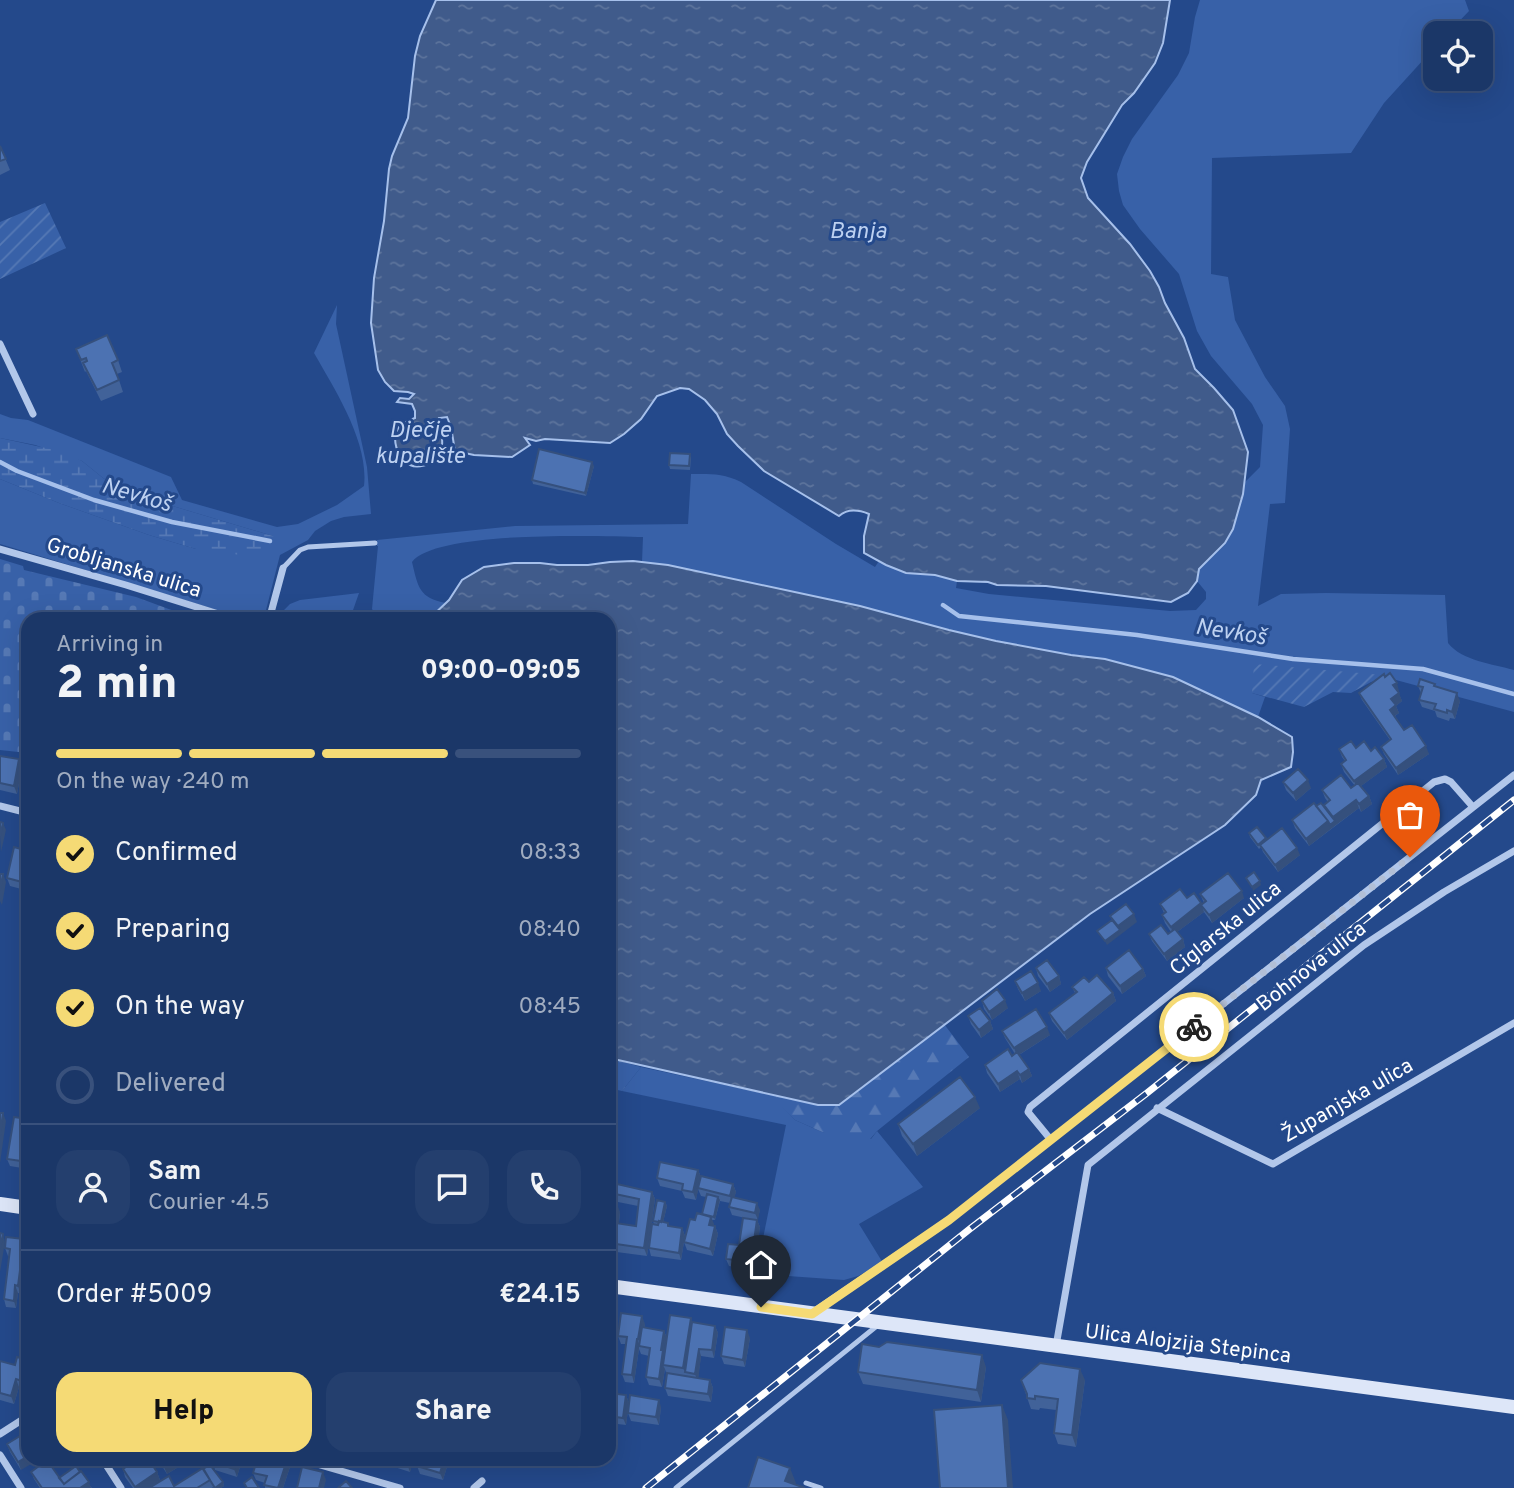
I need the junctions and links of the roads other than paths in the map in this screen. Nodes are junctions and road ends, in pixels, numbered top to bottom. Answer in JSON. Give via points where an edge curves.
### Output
{"nodes":[{"id":1,"x":0,"y":344,"type":"edge"},
{"id":2,"x":33,"y":414,"type":"dead end"},
{"id":3,"x":375,"y":543,"type":"dead end"},
{"id":4,"x":0,"y":549,"type":"edge"},
{"id":5,"x":283,"y":568,"type":"joint"},
{"id":6,"x":212,"y":612,"type":"edge"},
{"id":7,"x":271,"y":612,"type":"edge"},
{"id":8,"x":1514,"y":775,"type":"edge"},
{"id":9,"x":0,"y":806,"type":"edge"},
{"id":10,"x":1473,"y":807,"type":"junction"},
{"id":11,"x":21,"y":811,"type":"edge"},
{"id":12,"x":1514,"y":851,"type":"edge"},
{"id":13,"x":1514,"y":1023,"type":"edge"},
{"id":14,"x":1157,"y":1108,"type":"junction"},
{"id":15,"x":1051,"y":1140,"type":"junction"},
{"id":16,"x":0,"y":1204,"type":"edge"},
{"id":17,"x":21,"y":1207,"type":"edge"},
{"id":18,"x":616,"y":1287,"type":"edge"},
{"id":19,"x":812,"y":1314,"type":"junction"},
{"id":20,"x":879,"y":1323,"type":"junction"},
{"id":21,"x":1056,"y":1347,"type":"junction"},
{"id":22,"x":1514,"y":1407,"type":"edge"},
{"id":23,"x":21,"y":1420,"type":"edge"},
{"id":24,"x":0,"y":1434,"type":"edge"},
{"id":25,"x":0,"y":1455,"type":"edge"},
{"id":26,"x":107,"y":1466,"type":"edge"},
{"id":27,"x":324,"y":1466,"type":"edge"},
{"id":28,"x":482,"y":1481,"type":"dead end"},
{"id":29,"x":806,"y":1483,"type":"dead end"},
{"id":30,"x":21,"y":1488,"type":"edge"},
{"id":31,"x":121,"y":1488,"type":"edge"},
{"id":32,"x":400,"y":1488,"type":"edge"},
{"id":33,"x":474,"y":1488,"type":"edge"},
{"id":34,"x":676,"y":1488,"type":"edge"},
{"id":35,"x":821,"y":1488,"type":"edge"}],
"edges":[{"from":1,"to":2,"type":"street"},
{"from":3,"to":5,"type":"lane","via":[[308,547]]},
{"from":4,"to":6,"type":"street","name":"Grobljanska ulica"},
{"from":5,"to":7,"type":"street"},
{"from":8,"to":10,"type":"street"},
{"from":9,"to":11,"type":"street"},
{"from":10,"to":15,"type":"street"},
{"from":10,"to":15,"type":"street","name":"Ciglarska ulica","via":[[1451,782],[1434,782],[1030,1107],[1028,1112]]},
{"from":12,"to":14,"type":"street","name":"Bohnova ulica","via":[[1364,945]]},
{"from":13,"to":14,"type":"street","name":"Županjska ulica","via":[[1273,1164]]},
{"from":14,"to":21,"type":"street","name":"Bohnova ulica","via":[[1088,1165]]},
{"from":15,"to":19,"type":"street","via":[[949,1220]]},
{"from":16,"to":17,"type":"main road"},
{"from":18,"to":19,"type":"main road","name":"Ulica Alojzija Stepinca"},
{"from":19,"to":20,"type":"main road","name":"Ulica Alojzija Stepinca"},
{"from":20,"to":21,"type":"main road","name":"Ulica Alojzija Stepinca"},
{"from":20,"to":34,"type":"lane"},
{"from":21,"to":22,"type":"main road","name":"Ulica Alojzija Stepinca"},
{"from":23,"to":24,"type":"street"},
{"from":25,"to":30,"type":"street"},
{"from":26,"to":31,"type":"street"},
{"from":27,"to":32,"type":"street"},
{"from":28,"to":33,"type":"street"},
{"from":29,"to":35,"type":"lane"}]}
